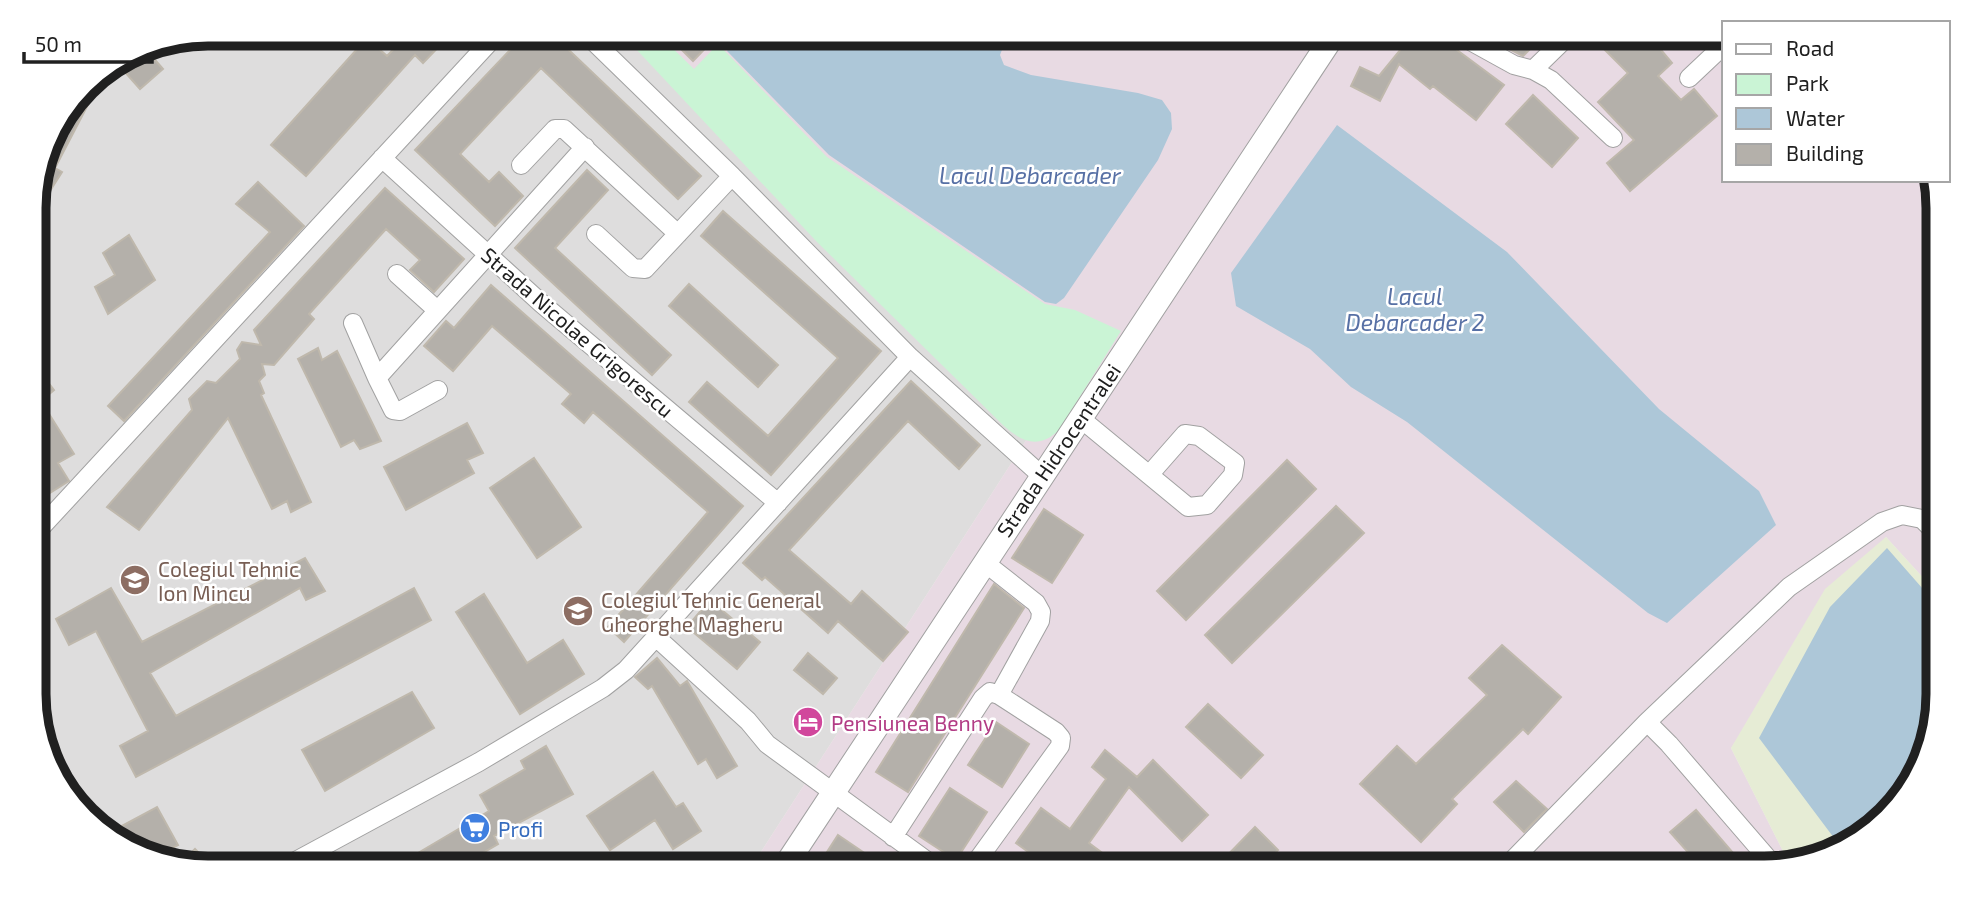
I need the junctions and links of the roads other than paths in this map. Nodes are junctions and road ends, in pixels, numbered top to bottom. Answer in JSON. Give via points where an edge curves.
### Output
{"nodes":[{"id":1,"x":486,"y":46,"type":"edge"},
{"id":2,"x":598,"y":46,"type":"edge"},
{"id":3,"x":1326,"y":46,"type":"edge"},
{"id":4,"x":1481,"y":46,"type":"edge"},
{"id":5,"x":1558,"y":46,"type":"edge"},
{"id":6,"x":1722,"y":47,"type":"edge"},
{"id":7,"x":1533,"y":70,"type":"junction"},
{"id":8,"x":1689,"y":78,"type":"dead end"},
{"id":9,"x":1613,"y":138,"type":"dead end"},
{"id":10,"x":585,"y":148,"type":"junction"},
{"id":11,"x":382,"y":158,"type":"junction"},
{"id":12,"x":521,"y":165,"type":"dead end"},
{"id":13,"x":732,"y":176,"type":"junction"},
{"id":14,"x":596,"y":234,"type":"dead end"},
{"id":15,"x":678,"y":234,"type":"junction"},
{"id":16,"x":488,"y":256,"type":"junction"},
{"id":17,"x":397,"y":274,"type":"dead end"},
{"id":18,"x":437,"y":310,"type":"junction"},
{"id":19,"x":354,"y":323,"type":"dead end"},
{"id":20,"x":910,"y":357,"type":"junction"},
{"id":21,"x":377,"y":378,"type":"junction"},
{"id":22,"x":438,"y":390,"type":"dead end"},
{"id":23,"x":1080,"y":418,"type":"junction"},
{"id":24,"x":1149,"y":475,"type":"junction"},
{"id":25,"x":1042,"y":476,"type":"junction"},
{"id":26,"x":778,"y":503,"type":"junction"},
{"id":27,"x":46,"y":522,"type":"edge"},
{"id":28,"x":1926,"y":523,"type":"edge"},
{"id":29,"x":984,"y":562,"type":"junction"},
{"id":30,"x":657,"y":638,"type":"junction"},
{"id":31,"x":999,"y":695,"type":"junction"},
{"id":32,"x":1647,"y":722,"type":"junction"},
{"id":33,"x":834,"y":795,"type":"junction"},
{"id":34,"x":893,"y":837,"type":"junction"},
{"id":35,"x":305,"y":856,"type":"edge"},
{"id":36,"x":792,"y":856,"type":"edge"},
{"id":37,"x":920,"y":856,"type":"edge"},
{"id":38,"x":980,"y":856,"type":"edge"},
{"id":39,"x":1518,"y":856,"type":"edge"},
{"id":40,"x":1766,"y":856,"type":"edge"}],
"edges":[{"from":1,"to":11,"type":"street"},
{"from":2,"to":13,"type":"street"},
{"from":3,"to":23,"type":"street","name":"Strada Hidrocentralei"},
{"from":4,"to":7,"type":"street"},
{"from":5,"to":7,"type":"street"},
{"from":6,"to":8,"type":"street"},
{"from":7,"to":9,"type":"street","via":[[1551,80]]},
{"from":10,"to":12,"type":"street","via":[[559,127]]},
{"from":10,"to":15,"type":"street"},
{"from":10,"to":16,"type":"street"},
{"from":11,"to":16,"type":"street","name":"Strada Nicolae Grigorescu"},
{"from":11,"to":27,"type":"street"},
{"from":13,"to":15,"type":"street"},
{"from":13,"to":20,"type":"street"},
{"from":14,"to":15,"type":"street","via":[[640,270]]},
{"from":16,"to":18,"type":"street"},
{"from":16,"to":26,"type":"street","name":"Strada Nicolae Grigorescu"},
{"from":17,"to":18,"type":"street"},
{"from":18,"to":21,"type":"street"},
{"from":19,"to":21,"type":"street"},
{"from":20,"to":25,"type":"street"},
{"from":20,"to":26,"type":"street"},
{"from":21,"to":22,"type":"street","via":[[393,410],[400,411]]},
{"from":23,"to":24,"type":"street"},
{"from":23,"to":25,"type":"street","name":"Strada Hidrocentralei"},
{"from":24,"to":24,"type":"street","via":[[1188,507],[1198,508],[1207,505],[1233,475],[1235,463],[1199,436],[1185,434]]},
{"from":25,"to":29,"type":"street","name":"Strada Hidrocentralei"},
{"from":26,"to":30,"type":"street"},
{"from":28,"to":32,"type":"street","via":[[1902,515],[1882,522],[1789,587]]},
{"from":29,"to":31,"type":"street","via":[[1041,612]]},
{"from":29,"to":33,"type":"street","name":"Strada Hidrocentralei"},
{"from":30,"to":33,"type":"street","via":[[767,744]]},
{"from":30,"to":35,"type":"street","via":[[603,688],[479,762]]},
{"from":31,"to":34,"type":"street","via":[[990,692],[983,698]]},
{"from":31,"to":38,"type":"street","via":[[1061,738],[1060,746]]},
{"from":32,"to":39,"type":"street"},
{"from":32,"to":40,"type":"street"},
{"from":33,"to":34,"type":"street"},
{"from":33,"to":36,"type":"street","name":"Strada Hidrocentralei"},
{"from":34,"to":37,"type":"street"}]}
